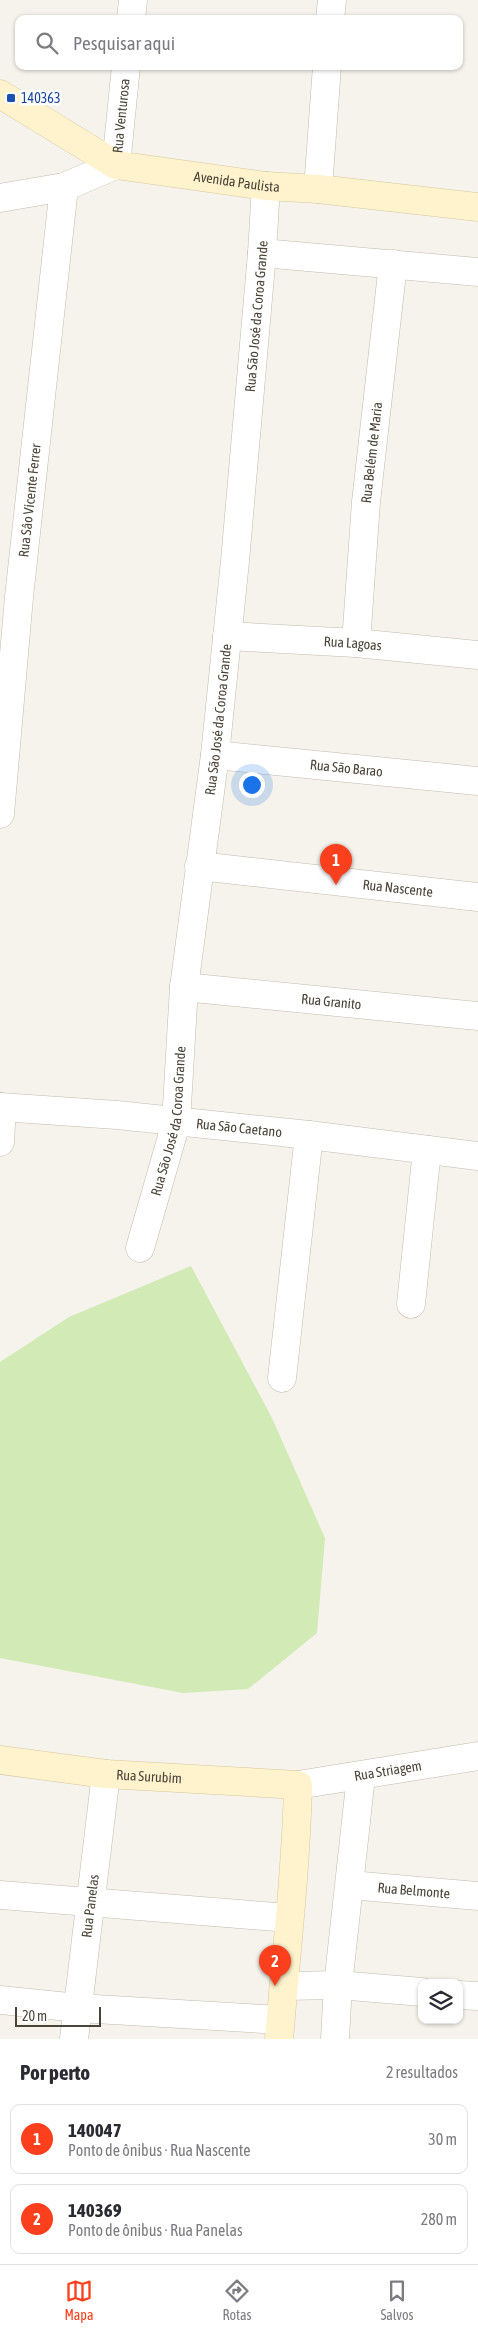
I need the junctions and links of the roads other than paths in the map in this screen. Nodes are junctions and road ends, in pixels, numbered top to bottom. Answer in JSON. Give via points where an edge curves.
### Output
{"nodes":[{"id":1,"x":133,"y":0,"type":"edge"},
{"id":2,"x":332,"y":0,"type":"edge"},
{"id":3,"x":131,"y":15,"type":"edge"},
{"id":4,"x":330,"y":15,"type":"edge"},
{"id":5,"x":126,"y":70,"type":"edge"},
{"id":6,"x":327,"y":70,"type":"edge"},
{"id":7,"x":0,"y":94,"type":"edge"},
{"id":8,"x":116,"y":165,"type":"junction"},
{"id":9,"x":266,"y":186,"type":"junction"},
{"id":10,"x":64,"y":187,"type":"junction"},
{"id":11,"x":318,"y":189,"type":"junction"},
{"id":12,"x":0,"y":198,"type":"edge"},
{"id":13,"x":478,"y":207,"type":"edge"},
{"id":14,"x":262,"y":253,"type":"junction"},
{"id":15,"x":393,"y":264,"type":"junction"},
{"id":16,"x":478,"y":272,"type":"edge"},
{"id":17,"x":9,"y":597,"type":"edge"},
{"id":18,"x":227,"y":636,"type":"junction"},
{"id":19,"x":356,"y":643,"type":"junction"},
{"id":20,"x":478,"y":655,"type":"edge"},
{"id":21,"x":214,"y":755,"type":"junction"},
{"id":22,"x":478,"y":781,"type":"edge"},
{"id":23,"x":0,"y":814,"type":"edge"},
{"id":24,"x":199,"y":866,"type":"junction"},
{"id":25,"x":478,"y":897,"type":"edge"},
{"id":26,"x":184,"y":987,"type":"junction"},
{"id":27,"x":478,"y":1016,"type":"edge"},
{"id":28,"x":1,"y":1107,"type":"edge"},
{"id":29,"x":176,"y":1123,"type":"junction"},
{"id":30,"x":310,"y":1135,"type":"junction"},
{"id":31,"x":0,"y":1142,"type":"edge"},
{"id":32,"x":427,"y":1150,"type":"junction"},
{"id":33,"x":478,"y":1156,"type":"edge"},
{"id":34,"x":140,"y":1248,"type":"dead end"},
{"id":35,"x":411,"y":1304,"type":"dead end"},
{"id":36,"x":282,"y":1378,"type":"dead end"},
{"id":37,"x":478,"y":1756,"type":"edge"},
{"id":38,"x":0,"y":1760,"type":"edge"},
{"id":39,"x":106,"y":1774,"type":"junction"},
{"id":40,"x":360,"y":1776,"type":"junction"},
{"id":41,"x":298,"y":1785,"type":"junction"},
{"id":42,"x":350,"y":1885,"type":"junction"},
{"id":43,"x":0,"y":1895,"type":"edge"},
{"id":44,"x":478,"y":1896,"type":"edge"},
{"id":45,"x":91,"y":1901,"type":"junction"},
{"id":46,"x":289,"y":1918,"type":"junction"},
{"id":47,"x":338,"y":1985,"type":"junction"},
{"id":48,"x":285,"y":1986,"type":"junction"},
{"id":49,"x":418,"y":1992,"type":"edge"},
{"id":50,"x":463,"y":1994,"type":"edge"},
{"id":51,"x":478,"y":1996,"type":"edge"},
{"id":52,"x":0,"y":2000,"type":"edge"},
{"id":53,"x":78,"y":2008,"type":"junction"},
{"id":54,"x":280,"y":2030,"type":"edge"},
{"id":55,"x":74,"y":2039,"type":"edge"},
{"id":56,"x":335,"y":2039,"type":"edge"}],
"edges":[{"from":1,"to":3,"type":"street"},
{"from":2,"to":4,"type":"street"},
{"from":5,"to":8,"type":"street","name":"Rua Venturosa"},
{"from":6,"to":11,"type":"street"},
{"from":7,"to":8,"type":"street"},
{"from":8,"to":9,"type":"street","name":"Avenida Paulista"},
{"from":8,"to":10,"type":"street"},
{"from":9,"to":11,"type":"street","name":"Avenida Paulista"},
{"from":9,"to":14,"type":"street","name":"Rua São José da Coroa Grande"},
{"from":10,"to":12,"type":"street"},
{"from":10,"to":17,"type":"street","name":"Rua Sâo Vicente Ferrer"},
{"from":11,"to":13,"type":"street","name":"Avenida Paulista"},
{"from":14,"to":15,"type":"street"},
{"from":14,"to":18,"type":"street","name":"Rua São José da Coroa Grande"},
{"from":15,"to":16,"type":"street"},
{"from":15,"to":19,"type":"street","name":"Rua Belém de Maria","via":[[366,502]]},
{"from":17,"to":23,"type":"street","name":"Rua Sâo Vicente Ferrer"},
{"from":18,"to":19,"type":"street","name":"Rua Lagoas"},
{"from":18,"to":21,"type":"street","name":"Rua São José da Coroa Grande"},
{"from":19,"to":20,"type":"street","name":"Rua Lagoas"},
{"from":21,"to":22,"type":"street","name":"Rua São Barao"},
{"from":21,"to":24,"type":"street","name":"Rua São José da Coroa Grande"},
{"from":24,"to":25,"type":"street","name":"Rua Nascente"},
{"from":24,"to":26,"type":"street","name":"Rua São José da Coroa Grande"},
{"from":26,"to":27,"type":"street","name":"Rua Granito"},
{"from":26,"to":29,"type":"street","name":"Rua São José da Coroa Grande"},
{"from":28,"to":29,"type":"street","name":"Rua São Caetano","via":[[117,1115]]},
{"from":28,"to":31,"type":"street"},
{"from":29,"to":30,"type":"street","name":"Rua São Caetano"},
{"from":29,"to":34,"type":"street","name":"Rua São José da Coroa Grande"},
{"from":30,"to":32,"type":"street","name":"Rua São Caetano"},
{"from":30,"to":36,"type":"street"},
{"from":32,"to":33,"type":"street","name":"Rua São Caetano"},
{"from":32,"to":35,"type":"street"},
{"from":37,"to":40,"type":"street","name":"Rua Striagem"},
{"from":38,"to":39,"type":"street","name":"Rua Surubim"},
{"from":39,"to":41,"type":"street","name":"Rua Surubim"},
{"from":39,"to":45,"type":"street","name":"Rua Panelas"},
{"from":40,"to":41,"type":"street","name":"Rua Striagem"},
{"from":40,"to":42,"type":"street"},
{"from":41,"to":46,"type":"street"},
{"from":42,"to":44,"type":"street","name":"Rua Belmonte"},
{"from":42,"to":47,"type":"street"},
{"from":43,"to":45,"type":"street"},
{"from":45,"to":46,"type":"street"},
{"from":45,"to":53,"type":"street","name":"Rua Panelas"},
{"from":46,"to":48,"type":"street"},
{"from":47,"to":48,"type":"street"},
{"from":47,"to":49,"type":"street"},
{"from":47,"to":56,"type":"street"},
{"from":48,"to":54,"type":"street"},
{"from":50,"to":51,"type":"street"},
{"from":52,"to":53,"type":"street"},
{"from":53,"to":54,"type":"street"},
{"from":53,"to":55,"type":"street","name":"Rua Panelas"}]}
